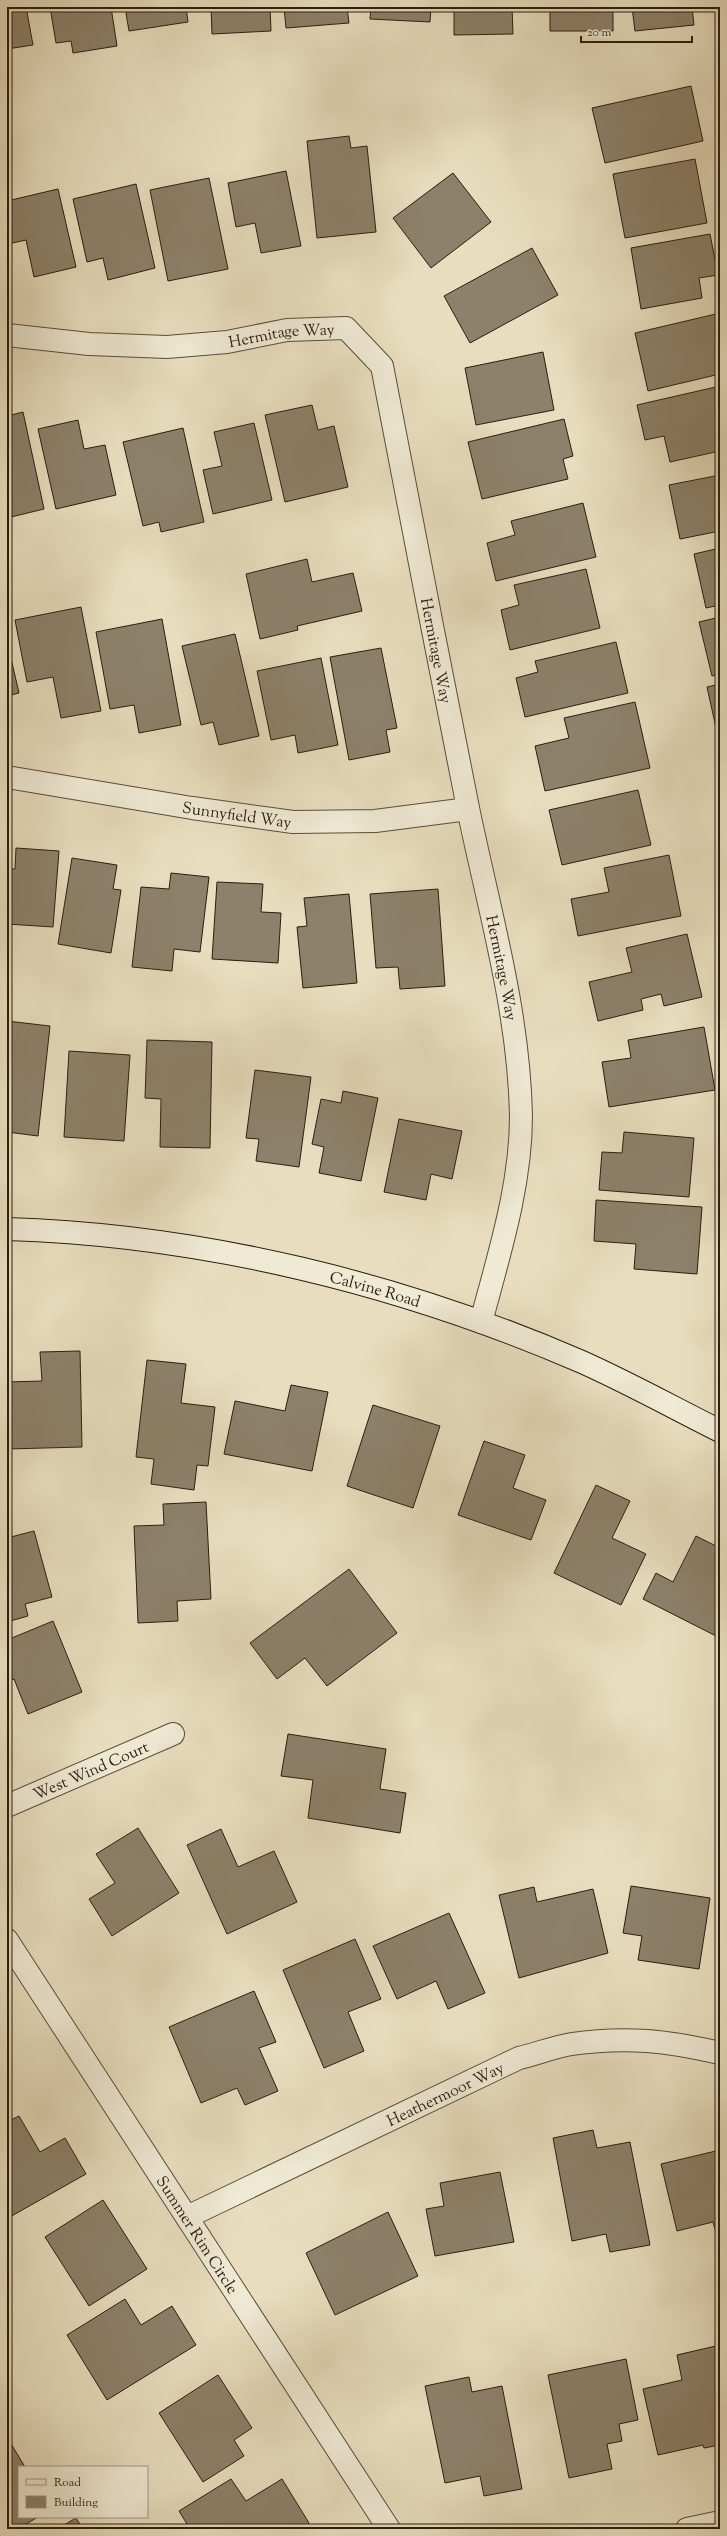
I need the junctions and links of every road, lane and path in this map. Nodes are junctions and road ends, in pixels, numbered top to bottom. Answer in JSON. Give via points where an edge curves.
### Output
{"nodes":[{"id":1,"x":7,"y":335,"type":"edge"},
{"id":2,"x":7,"y":778,"type":"edge"},
{"id":3,"x":468,"y":809,"type":"junction"},
{"id":4,"x":7,"y":1229,"type":"edge"},
{"id":5,"x":480,"y":1322,"type":"junction"},
{"id":6,"x":720,"y":1431,"type":"edge"},
{"id":7,"x":173,"y":1734,"type":"dead end"},
{"id":8,"x":7,"y":1806,"type":"edge"},
{"id":9,"x":7,"y":1940,"type":"edge"},
{"id":10,"x":720,"y":2053,"type":"edge"},
{"id":11,"x":187,"y":2218,"type":"junction"},
{"id":12,"x":720,"y":2522,"type":"edge"},
{"id":13,"x":389,"y":2529,"type":"edge"},
{"id":14,"x":688,"y":2529,"type":"edge"}],
"edges":[{"from":1,"to":3,"type":"street","name":"Hermitage Way","via":[[89,344],[167,347],[227,342],[287,330],[346,328],[382,366]]},
{"from":2,"to":3,"type":"street","name":"Sunnyfield Way","via":[[293,822],[375,821]]},
{"from":3,"to":5,"type":"street","name":"Hermitage Way","via":[[508,993],[518,1052],[521,1118],[510,1211]]},
{"from":4,"to":5,"type":"street","name":"Calvine Road","via":[[149,1241],[259,1259],[375,1288]]},
{"from":5,"to":6,"type":"street","name":"Calvine Road","via":[[583,1362]]},
{"from":7,"to":8,"type":"street","name":"West Wind Court"},
{"from":9,"to":11,"type":"street","name":"Summer Rim Circle"},
{"from":10,"to":11,"type":"street","name":"Heathermoor Way","via":[[669,2042],[625,2039],[571,2044],[519,2058]]},
{"from":11,"to":13,"type":"street","name":"Summer Rim Circle"},
{"from":12,"to":14,"type":"street"}]}
